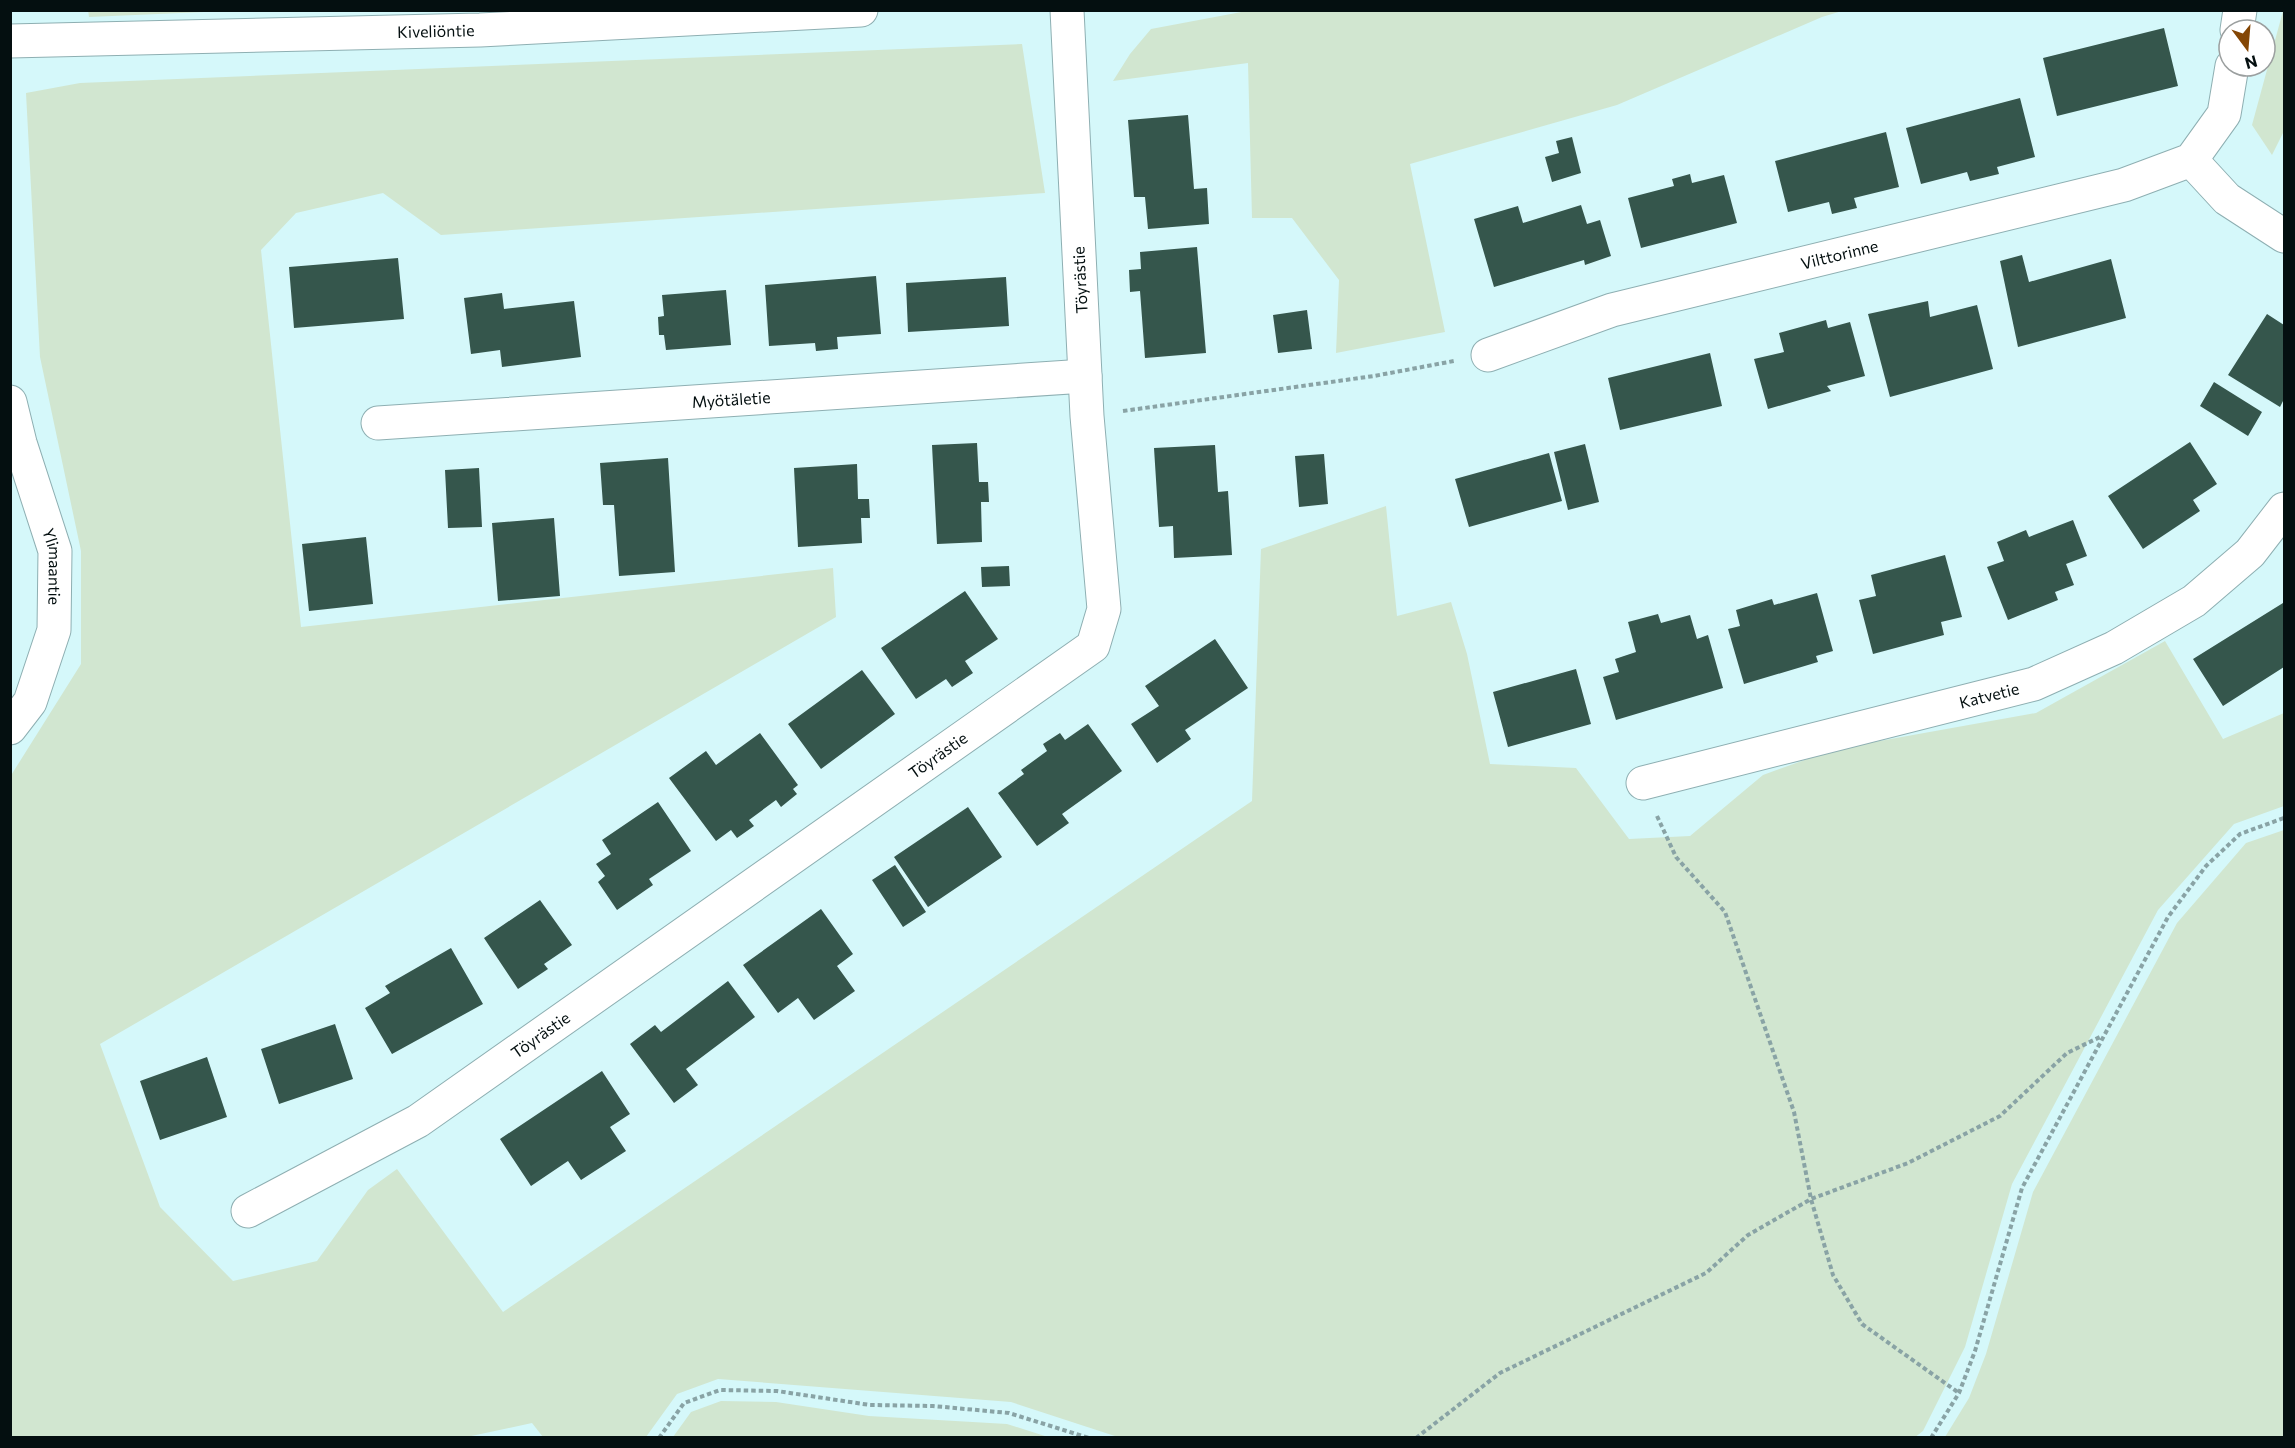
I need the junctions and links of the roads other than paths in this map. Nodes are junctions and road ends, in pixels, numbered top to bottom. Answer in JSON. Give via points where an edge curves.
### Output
{"nodes":[{"id":1,"x":861,"y":10,"type":"edge"},
{"id":2,"x":1067,"y":10,"type":"edge"},
{"id":3,"x":10,"y":41,"type":"edge"},
{"id":4,"x":2230,"y":78,"type":"edge"},
{"id":5,"x":2191,"y":160,"type":"junction"},
{"id":6,"x":2284,"y":236,"type":"edge"},
{"id":7,"x":1488,"y":355,"type":"road end"},
{"id":8,"x":1085,"y":376,"type":"junction"},
{"id":9,"x":10,"y":402,"type":"edge"},
{"id":10,"x":378,"y":423,"type":"dead end"},
{"id":11,"x":15,"y":444,"type":"edge"},
{"id":12,"x":2284,"y":509,"type":"edge"},
{"id":13,"x":10,"y":728,"type":"edge"},
{"id":14,"x":1643,"y":783,"type":"road end"},
{"id":15,"x":248,"y":1211,"type":"dead end"}],
"edges":[{"from":1,"to":3,"type":"street","name":"Kiveliöntie","via":[[480,30]]},
{"from":2,"to":8,"type":"street","name":"Töyrästie"},
{"from":4,"to":5,"type":"street","via":[[2224,114]]},
{"from":5,"to":6,"type":"street","via":[[2227,200]]},
{"from":5,"to":7,"type":"street","name":"Vilttorinne","via":[[2124,185],[1612,310]]},
{"from":8,"to":10,"type":"street","name":"Myötäletie"},
{"from":8,"to":15,"type":"street","name":"Töyrästie","via":[[1104,609],[1093,646],[418,1121]]},
{"from":9,"to":11,"type":"street","name":"Ylimaantie"},
{"from":11,"to":13,"type":"street","name":"Ylimaantie","via":[[55,551],[54,630],[30,702]]},
{"from":12,"to":14,"type":"street","name":"Katvetie","via":[[2250,553],[2194,601],[2114,648],[2034,684]]}]}
